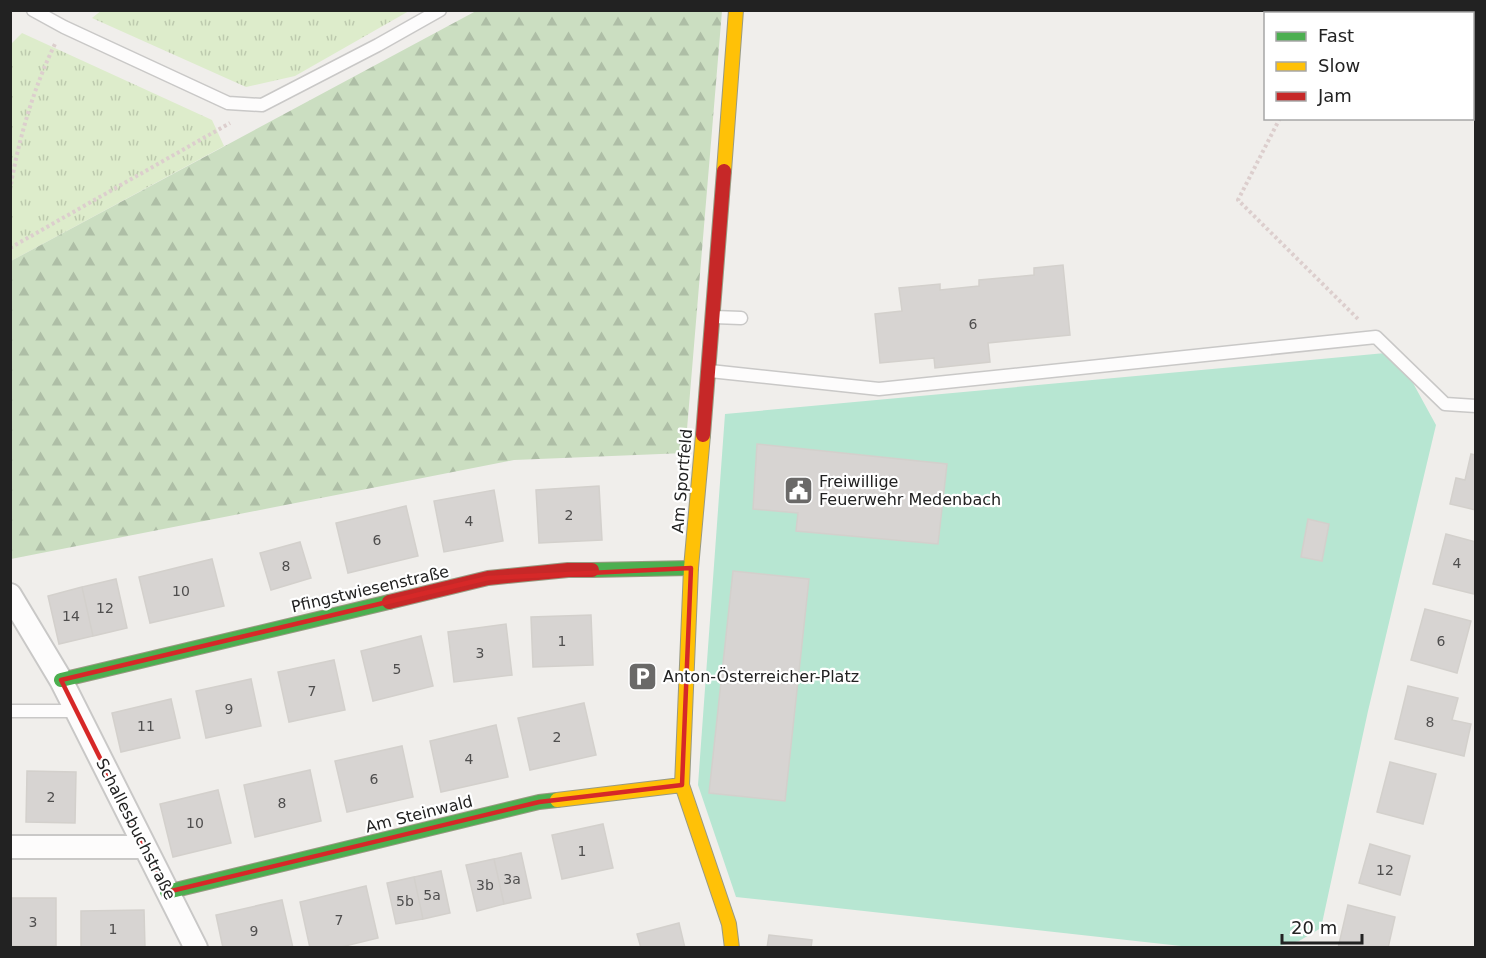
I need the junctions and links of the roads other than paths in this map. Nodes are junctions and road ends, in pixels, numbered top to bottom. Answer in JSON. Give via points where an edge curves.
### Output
{"nodes":[{"id":1,"x":33,"y":10,"type":"edge"},
{"id":2,"x":440,"y":10,"type":"edge"},
{"id":3,"x":736,"y":10,"type":"edge"},
{"id":4,"x":713,"y":317,"type":"junction"},
{"id":5,"x":741,"y":318,"type":"dead end"},
{"id":6,"x":708,"y":371,"type":"junction"},
{"id":7,"x":1476,"y":406,"type":"edge"},
{"id":8,"x":691,"y":568,"type":"junction"},
{"id":9,"x":10,"y":595,"type":"edge"},
{"id":10,"x":61,"y":680,"type":"junction"},
{"id":11,"x":10,"y":711,"type":"edge"},
{"id":12,"x":76,"y":711,"type":"junction"},
{"id":13,"x":682,"y":785,"type":"junction"},
{"id":14,"x":10,"y":847,"type":"edge"},
{"id":15,"x":144,"y":847,"type":"junction"},
{"id":16,"x":167,"y":892,"type":"junction"},
{"id":17,"x":196,"y":948,"type":"edge"},
{"id":18,"x":732,"y":948,"type":"edge"}],
"edges":[{"from":1,"to":2,"type":"lane","via":[[228,103],[262,105]]},
{"from":3,"to":4,"type":"street","name":"Am Sportfeld"},
{"from":4,"to":5,"type":"lane"},
{"from":4,"to":6,"type":"street","name":"Am Sportfeld"},
{"from":6,"to":7,"type":"lane","via":[[879,389],[1376,337],[1445,404]]},
{"from":6,"to":8,"type":"street","name":"Am Sportfeld"},
{"from":8,"to":10,"type":"street","name":"Pfingstwiesenstraße","via":[[568,570],[488,578]]},
{"from":8,"to":13,"type":"street","name":"Am Sportfeld"},
{"from":9,"to":10,"type":"street","name":"Schallesbuchstraße"},
{"from":10,"to":12,"type":"street","name":"Schallesbuchstraße"},
{"from":11,"to":12,"type":"lane"},
{"from":12,"to":15,"type":"street","name":"Schallesbuchstraße"},
{"from":13,"to":16,"type":"street","name":"Am Steinwald","via":[[539,802]]},
{"from":13,"to":18,"type":"street","name":"Am Sportfeld","via":[[729,924]]},
{"from":14,"to":15,"type":"street"},
{"from":15,"to":16,"type":"street","name":"Schallesbuchstraße"},
{"from":16,"to":17,"type":"street","name":"Schallesbuchstraße"}]}
